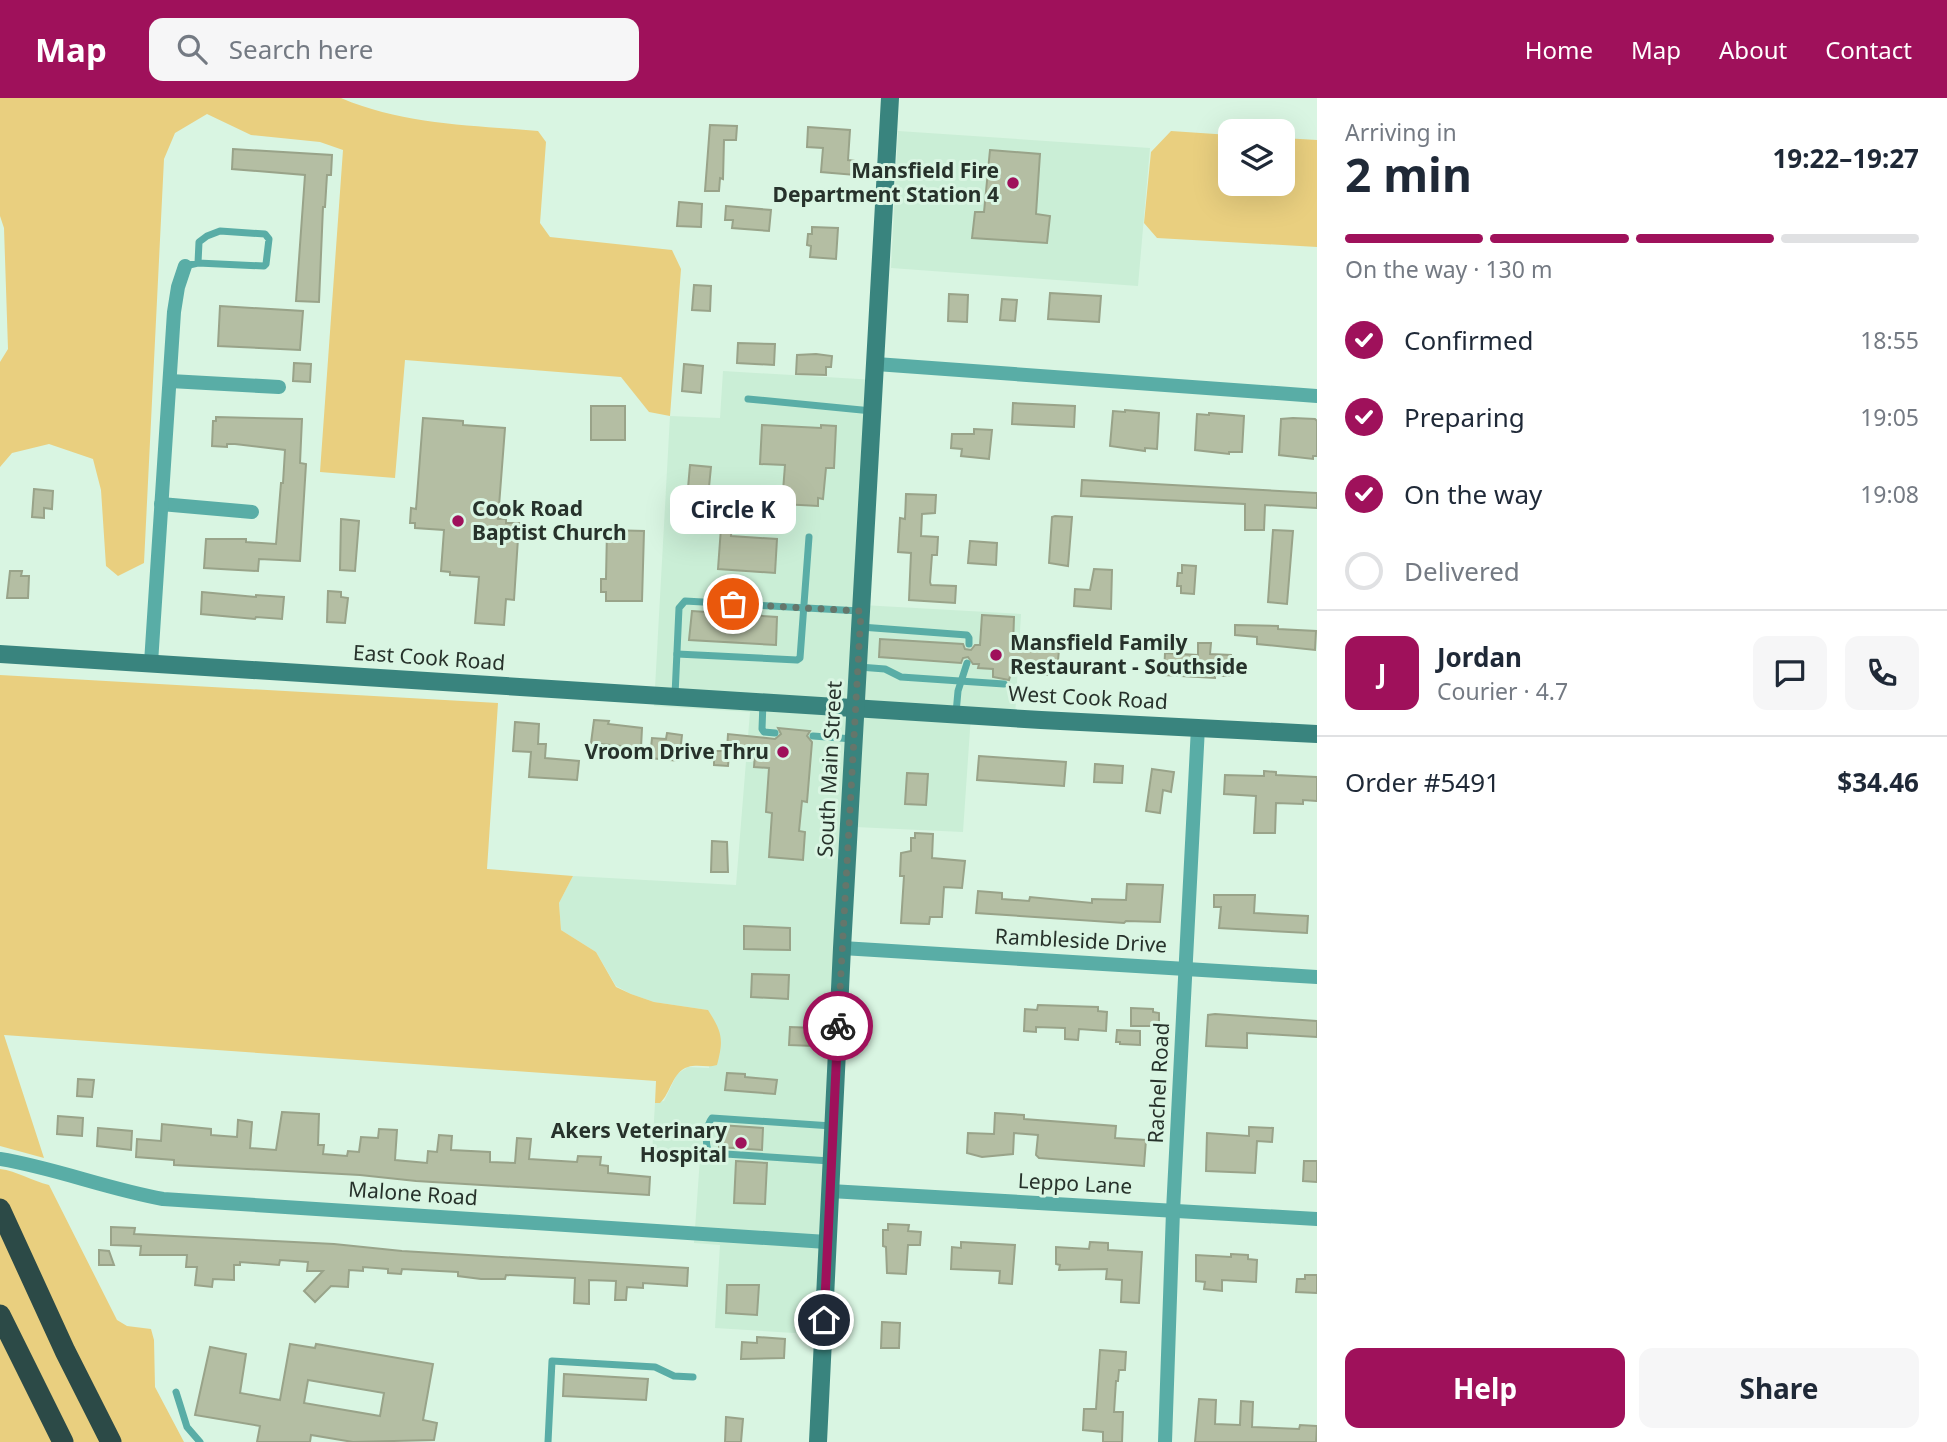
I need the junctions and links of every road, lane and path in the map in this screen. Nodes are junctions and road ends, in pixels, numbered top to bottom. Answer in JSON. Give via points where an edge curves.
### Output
{"nodes":[{"id":1,"x":890,"y":98,"type":"edge"},
{"id":2,"x":191,"y":264,"type":"junction"},
{"id":3,"x":876,"y":364,"type":"junction"},
{"id":4,"x":170,"y":381,"type":"junction"},
{"id":5,"x":279,"y":387,"type":"dead end"},
{"id":6,"x":1317,"y":396,"type":"edge"},
{"id":7,"x":748,"y":399,"type":"dead end"},
{"id":8,"x":873,"y":411,"type":"junction"},
{"id":9,"x":162,"y":504,"type":"junction"},
{"id":10,"x":252,"y":512,"type":"dead end"},
{"id":11,"x":809,"y":537,"type":"dead end"},
{"id":12,"x":804,"y":608,"type":"junction"},
{"id":13,"x":861,"y":619,"type":"junction"},
{"id":14,"x":969,"y":644,"type":"dead end"},
{"id":15,"x":0,"y":654,"type":"edge"},
{"id":16,"x":677,"y":654,"type":"junction"},
{"id":17,"x":151,"y":663,"type":"junction"},
{"id":18,"x":967,"y":663,"type":"dead end"},
{"id":19,"x":858,"y":667,"type":"junction"},
{"id":20,"x":962,"y":681,"type":"junction"},
{"id":21,"x":1004,"y":684,"type":"dead end"},
{"id":22,"x":675,"y":696,"type":"junction"},
{"id":23,"x":764,"y":701,"type":"junction"},
{"id":24,"x":856,"y":708,"type":"junction"},
{"id":25,"x":956,"y":713,"type":"junction"},
{"id":26,"x":1198,"y":727,"type":"junction"},
{"id":27,"x":775,"y":733,"type":"dead end"},
{"id":28,"x":1317,"y":734,"type":"edge"},
{"id":29,"x":813,"y":736,"type":"dead end"},
{"id":30,"x":854,"y":739,"type":"junction"},
{"id":31,"x":842,"y":948,"type":"junction"},
{"id":32,"x":1186,"y":968,"type":"junction"},
{"id":33,"x":1317,"y":977,"type":"edge"},
{"id":34,"x":833,"y":1126,"type":"junction"},
{"id":35,"x":0,"y":1159,"type":"edge"},
{"id":36,"x":831,"y":1161,"type":"junction"},
{"id":37,"x":830,"y":1191,"type":"junction"},
{"id":38,"x":0,"y":1209,"type":"edge"},
{"id":39,"x":1173,"y":1211,"type":"junction"},
{"id":40,"x":1317,"y":1219,"type":"edge"},
{"id":41,"x":827,"y":1242,"type":"junction"},
{"id":42,"x":0,"y":1315,"type":"edge"},
{"id":43,"x":693,"y":1377,"type":"dead end"},
{"id":44,"x":176,"y":1392,"type":"dead end"},
{"id":45,"x":63,"y":1442,"type":"edge"},
{"id":46,"x":111,"y":1442,"type":"edge"},
{"id":47,"x":200,"y":1442,"type":"edge"},
{"id":48,"x":548,"y":1442,"type":"edge"},
{"id":49,"x":818,"y":1442,"type":"edge"},
{"id":50,"x":1165,"y":1442,"type":"edge"}],
"edges":[{"from":1,"to":3,"type":"street","name":"South Main Street"},
{"from":2,"to":2,"type":"lane","via":[[264,266],[269,239],[265,234],[213,233],[202,238]]},
{"from":2,"to":4,"type":"street","via":[[176,302]]},
{"from":3,"to":6,"type":"street"},
{"from":3,"to":8,"type":"street","name":"South Main Street"},
{"from":4,"to":5,"type":"street"},
{"from":4,"to":9,"type":"street"},
{"from":7,"to":8,"type":"lane"},
{"from":8,"to":13,"type":"street","name":"South Main Street"},
{"from":9,"to":10,"type":"street"},
{"from":9,"to":17,"type":"street"},
{"from":11,"to":12,"type":"lane"},
{"from":12,"to":13,"type":"lane"},
{"from":12,"to":16,"type":"lane","via":[[685,601],[680,608]]},
{"from":12,"to":16,"type":"lane","via":[[802,656],[797,660]]},
{"from":13,"to":14,"type":"lane","via":[[967,635]]},
{"from":13,"to":19,"type":"street","name":"South Main Street"},
{"from":15,"to":17,"type":"street","name":"East Cook Road"},
{"from":16,"to":22,"type":"lane"},
{"from":17,"to":22,"type":"street","name":"East Cook Road"},
{"from":18,"to":20,"type":"lane"},
{"from":19,"to":20,"type":"lane","via":[[885,669],[901,677]]},
{"from":19,"to":24,"type":"street","name":"South Main Street"},
{"from":20,"to":21,"type":"lane"},
{"from":20,"to":25,"type":"lane"},
{"from":22,"to":23,"type":"street","name":"East Cook Road"},
{"from":23,"to":24,"type":"street","name":"East Cook Road"},
{"from":23,"to":27,"type":"lane","via":[[762,729]]},
{"from":24,"to":25,"type":"street","name":"West Cook Road"},
{"from":24,"to":30,"type":"street","name":"South Main Street"},
{"from":25,"to":26,"type":"street","name":"West Cook Road"},
{"from":26,"to":28,"type":"street","name":"West Cook Road"},
{"from":26,"to":32,"type":"street","name":"Rachel Road"},
{"from":29,"to":30,"type":"lane"},
{"from":30,"to":31,"type":"street","name":"South Main Street"},
{"from":31,"to":32,"type":"street","name":"Rambleside Drive"},
{"from":31,"to":34,"type":"street","name":"South Main Street"},
{"from":32,"to":33,"type":"street","name":"Rambleside Drive"},
{"from":32,"to":39,"type":"street","name":"Rachel Road"},
{"from":34,"to":36,"type":"street","name":"South Main Street"},
{"from":34,"to":36,"type":"lane","via":[[712,1118],[707,1149],[710,1153]]},
{"from":35,"to":41,"type":"street","name":"Malone Road","via":[[163,1199]]},
{"from":36,"to":37,"type":"street","name":"South Main Street"},
{"from":37,"to":39,"type":"street","name":"Leppo Lane"},
{"from":37,"to":41,"type":"street","name":"South Main Street"},
{"from":38,"to":46,"type":"highway"},
{"from":39,"to":40,"type":"street","name":"Leppo Lane"},
{"from":39,"to":50,"type":"street","name":"Rachel Road"},
{"from":41,"to":49,"type":"street","name":"South Main Street"},
{"from":42,"to":45,"type":"highway"},
{"from":43,"to":48,"type":"lane","via":[[674,1376],[655,1367],[552,1361]]},
{"from":44,"to":47,"type":"lane","via":[[187,1427]]}]}
